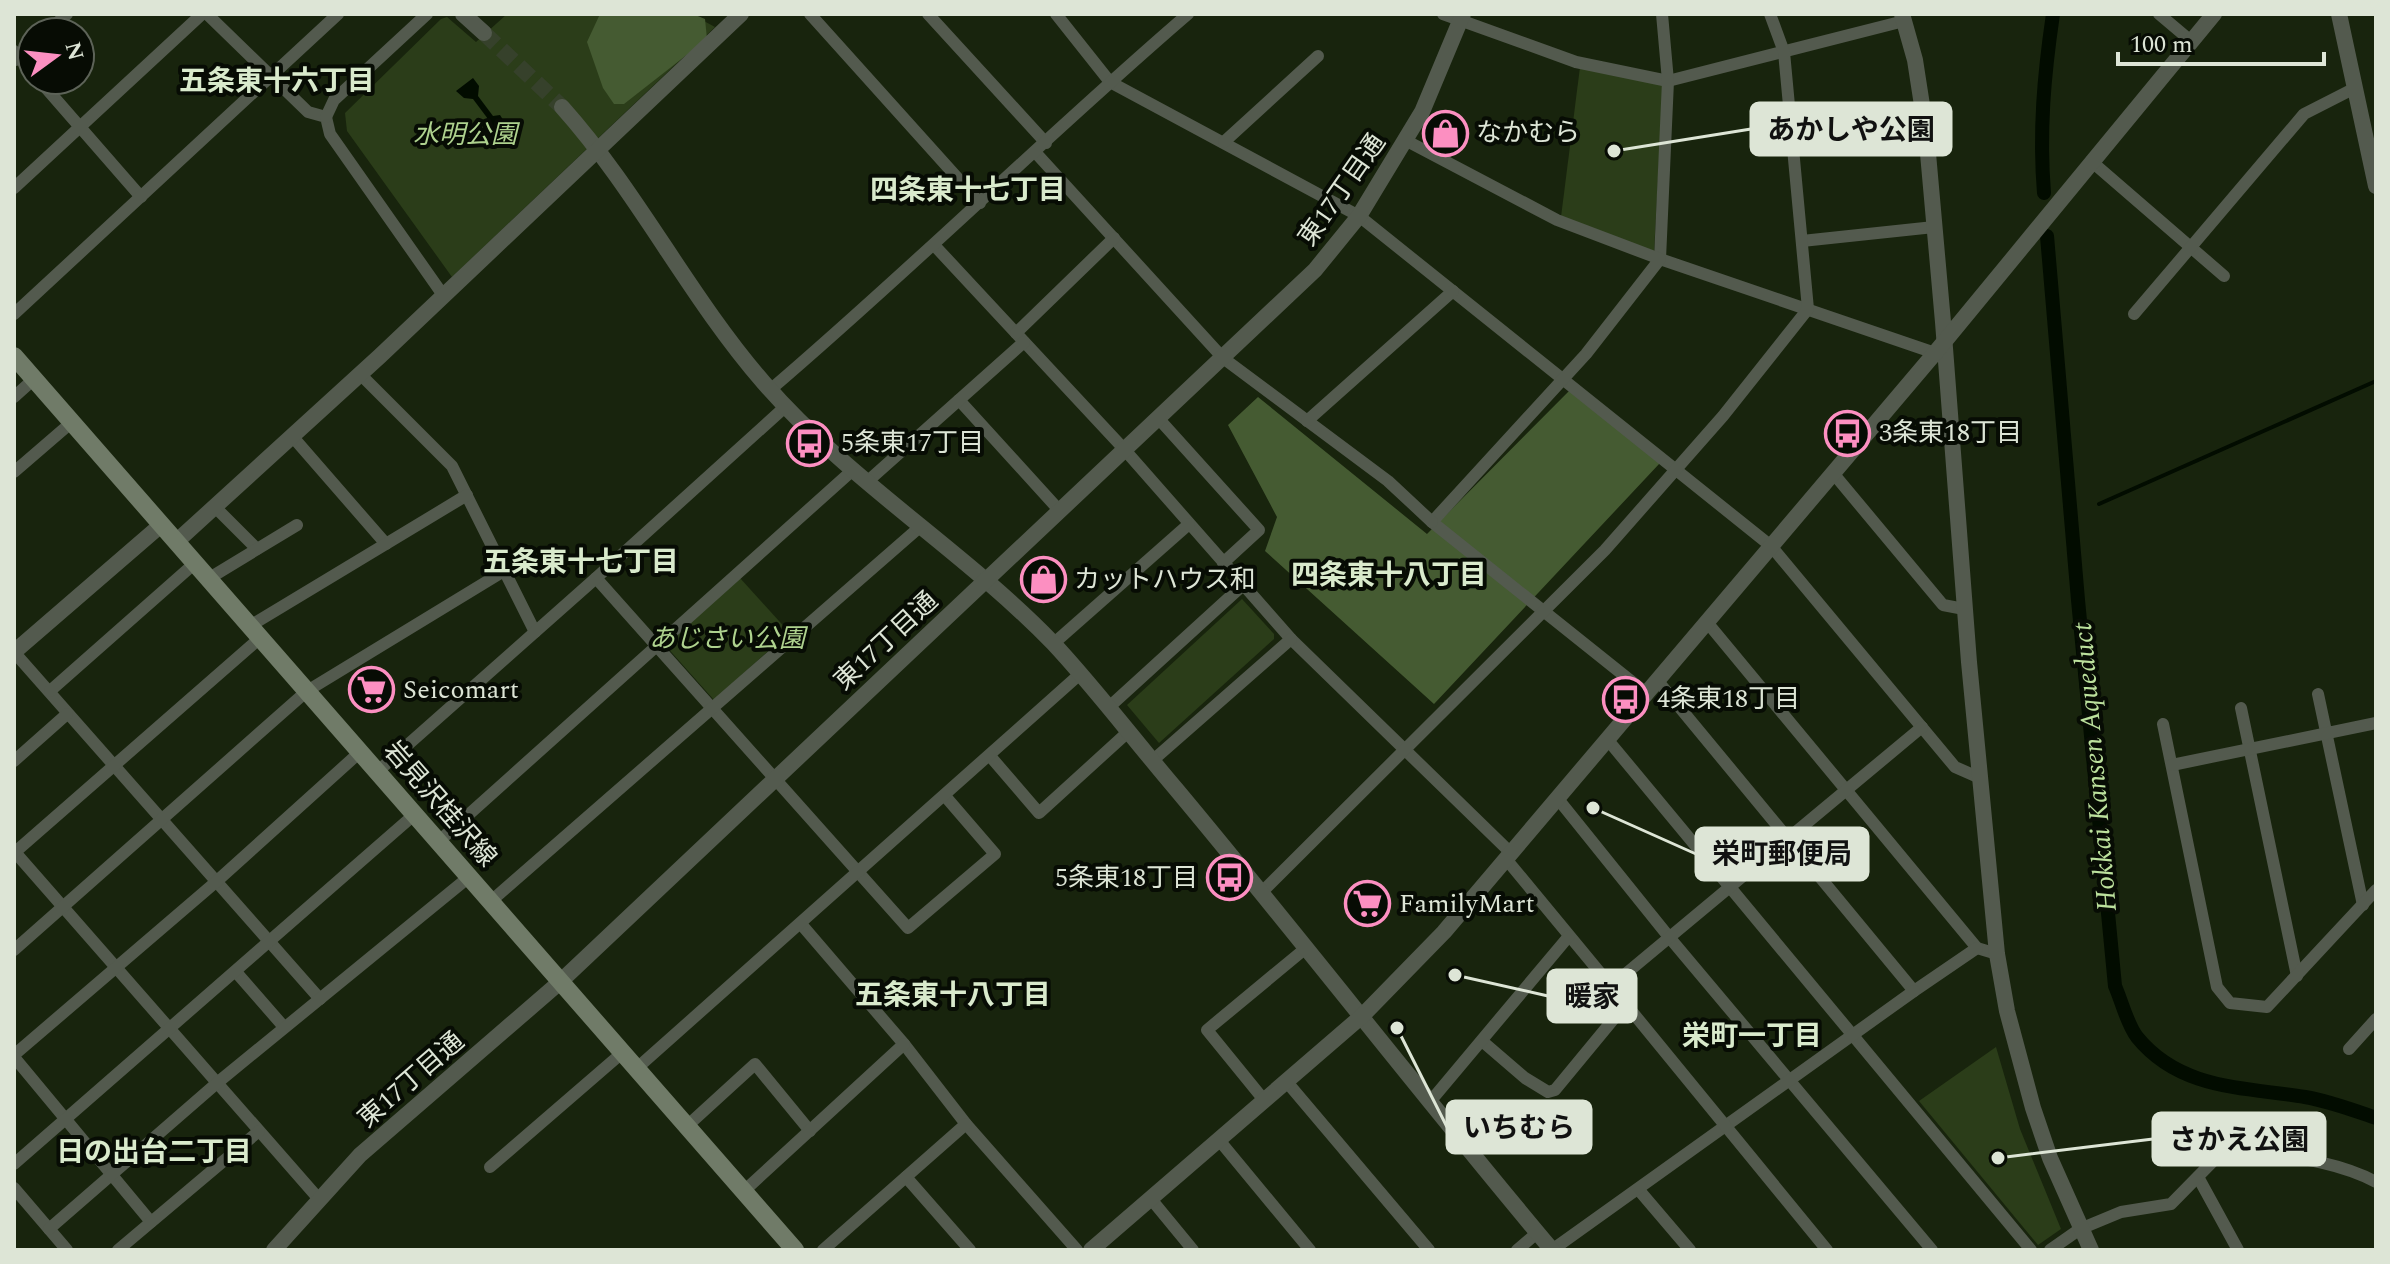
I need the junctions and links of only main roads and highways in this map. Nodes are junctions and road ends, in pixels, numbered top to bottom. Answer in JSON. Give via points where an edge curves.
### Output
{"nodes":[{"id":1,"x":14,"y":356,"type":"edge"},
{"id":2,"x":795,"y":1250,"type":"edge"}],
"edges":[{"from":1,"to":2,"type":"main road","name":"岩見沢桂沢線"}]}
